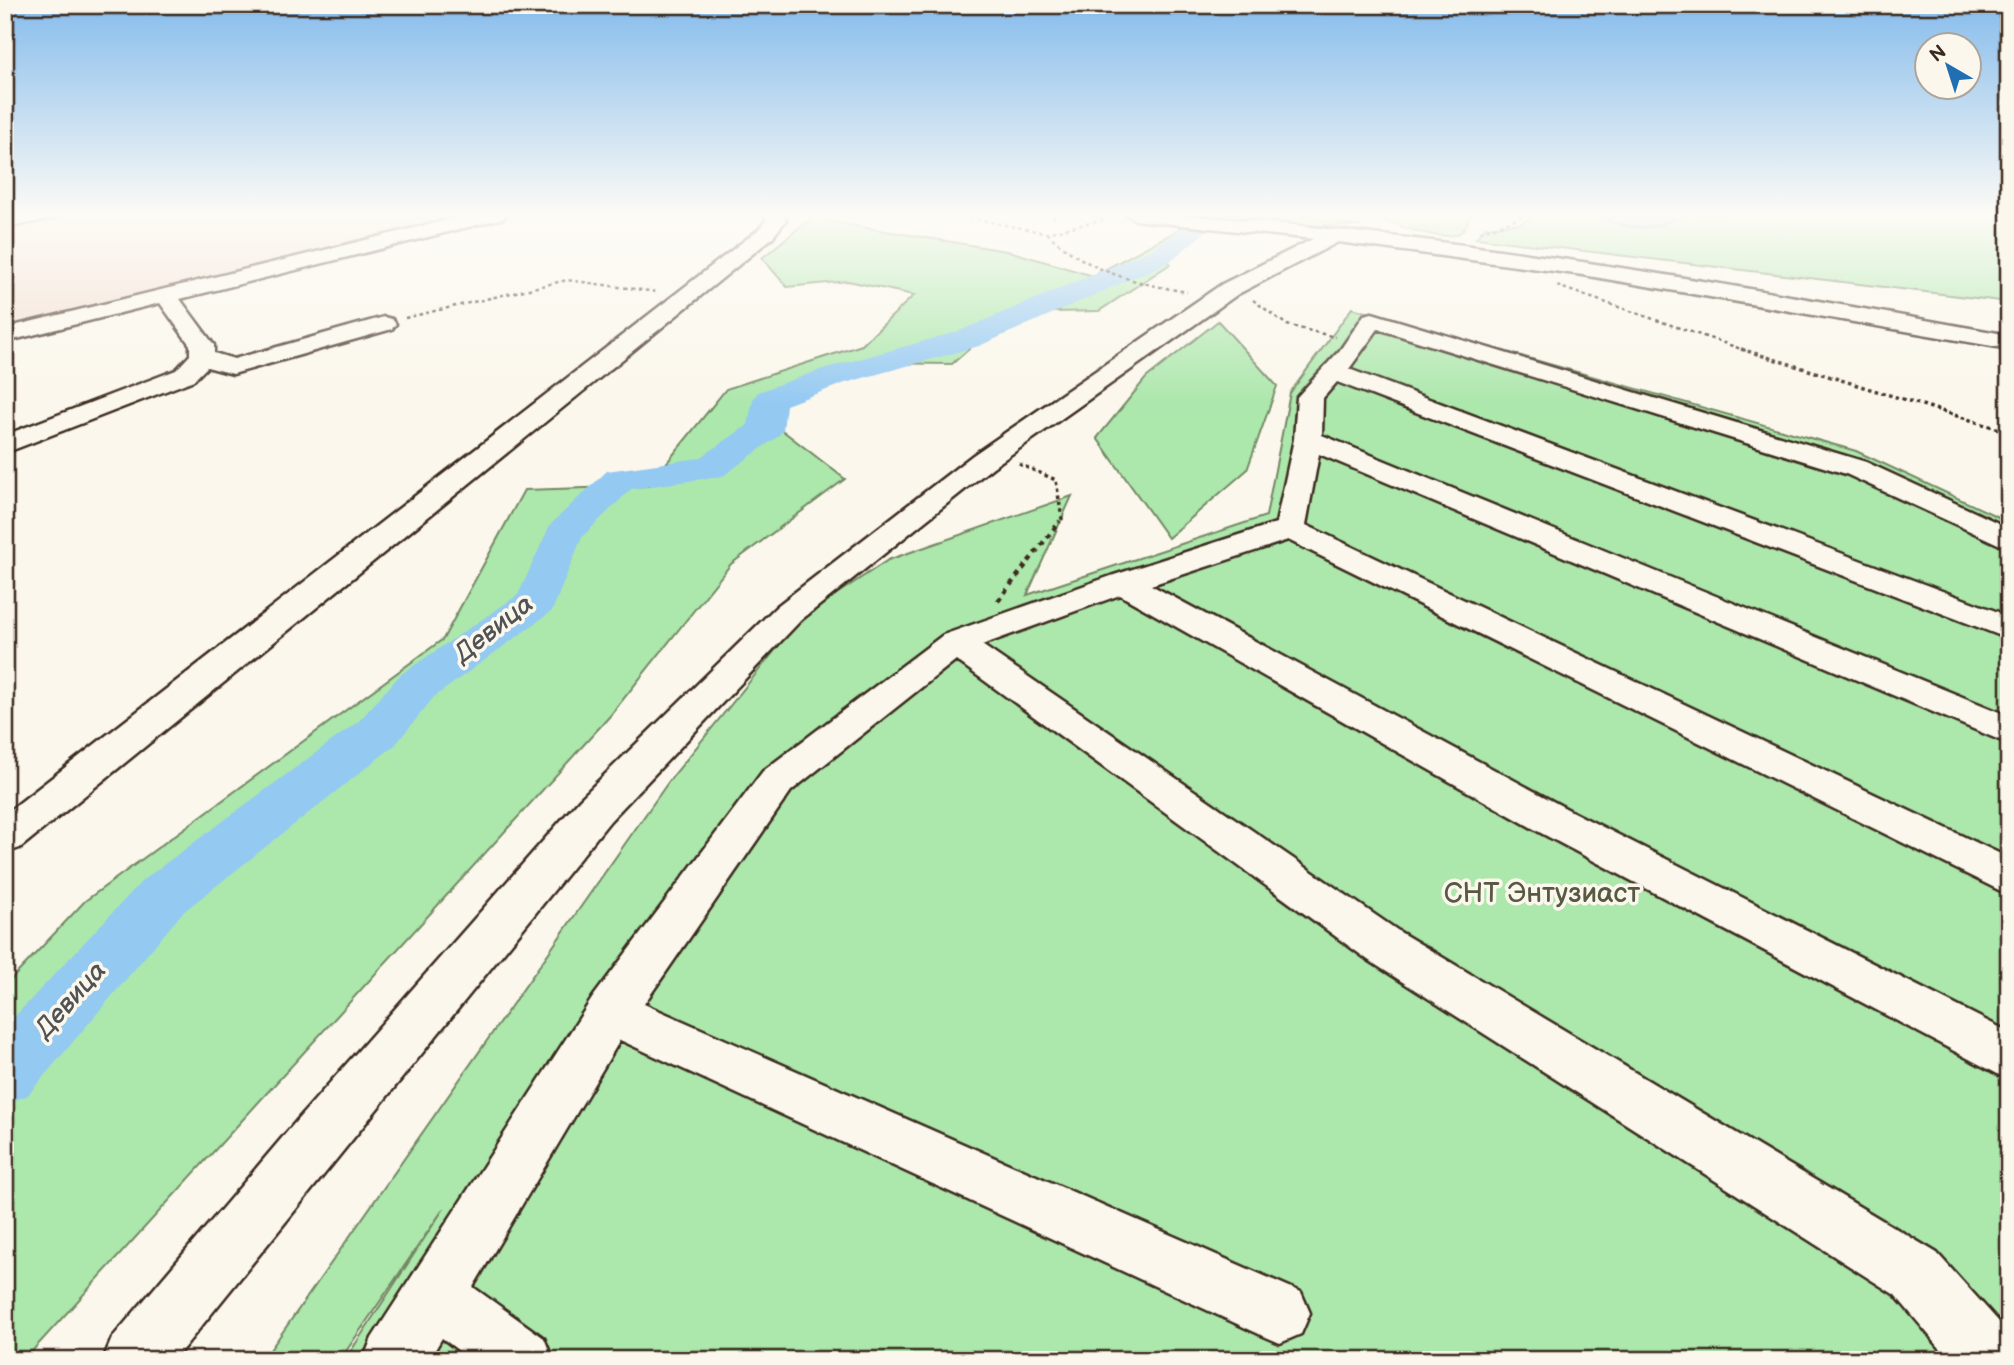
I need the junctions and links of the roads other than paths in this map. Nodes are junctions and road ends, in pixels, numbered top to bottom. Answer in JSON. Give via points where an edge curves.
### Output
{"nodes":[{"id":1,"x":244,"y":278,"type":"edge"},
{"id":2,"x":710,"y":278,"type":"edge"},
{"id":3,"x":1252,"y":278,"type":"edge"},
{"id":4,"x":1642,"y":278,"type":"edge"},
{"id":5,"x":167,"y":297,"type":"junction"},
{"id":6,"x":384,"y":324,"type":"road end"},
{"id":7,"x":5,"y":335,"type":"edge"},
{"id":8,"x":2009,"y":342,"type":"edge"},
{"id":9,"x":202,"y":357,"type":"junction"},
{"id":10,"x":1341,"y":364,"type":"junction"},
{"id":11,"x":1308,"y":439,"type":"junction"},
{"id":12,"x":5,"y":445,"type":"edge"},
{"id":13,"x":1290,"y":529,"type":"junction"},
{"id":14,"x":2009,"y":540,"type":"edge"},
{"id":15,"x":1123,"y":583,"type":"junction"},
{"id":16,"x":2009,"y":628,"type":"edge"},
{"id":17,"x":955,"y":643,"type":"junction"},
{"id":18,"x":2009,"y":731,"type":"edge"},
{"id":19,"x":5,"y":837,"type":"edge"},
{"id":20,"x":2009,"y":878,"type":"edge"},
{"id":21,"x":610,"y":1012,"type":"junction"},
{"id":22,"x":2009,"y":1057,"type":"edge"},
{"id":23,"x":434,"y":1295,"type":"junction"},
{"id":24,"x":1280,"y":1313,"type":"dead end"},
{"id":25,"x":134,"y":1360,"type":"edge"},
{"id":26,"x":394,"y":1360,"type":"edge"},
{"id":27,"x":522,"y":1360,"type":"edge"},
{"id":28,"x":1991,"y":1360,"type":"edge"}],
"edges":[{"from":1,"to":5,"type":"street"},
{"from":2,"to":19,"type":"street"},
{"from":3,"to":25,"type":"street","via":[[983,461],[789,613],[594,810]]},
{"from":4,"to":8,"type":"street"},
{"from":5,"to":7,"type":"street"},
{"from":5,"to":9,"type":"street","via":[[202,345]]},
{"from":6,"to":9,"type":"street","via":[[233,367]]},
{"from":9,"to":12,"type":"street","via":[[185,375]]},
{"from":10,"to":11,"type":"street","via":[[1310,397]]},
{"from":10,"to":14,"type":"street","via":[[1372,320],[1856,468]]},
{"from":10,"to":16,"type":"street"},
{"from":11,"to":13,"type":"street"},
{"from":11,"to":18,"type":"street"},
{"from":13,"to":15,"type":"street"},
{"from":13,"to":20,"type":"street"},
{"from":15,"to":17,"type":"street"},
{"from":15,"to":22,"type":"street","via":[[1556,822]]},
{"from":17,"to":21,"type":"street","via":[[777,781]]},
{"from":17,"to":28,"type":"street","via":[[1384,946],[1916,1273]]},
{"from":21,"to":23,"type":"street"},
{"from":21,"to":24,"type":"street"},
{"from":23,"to":26,"type":"street"},
{"from":23,"to":27,"type":"street"}]}
